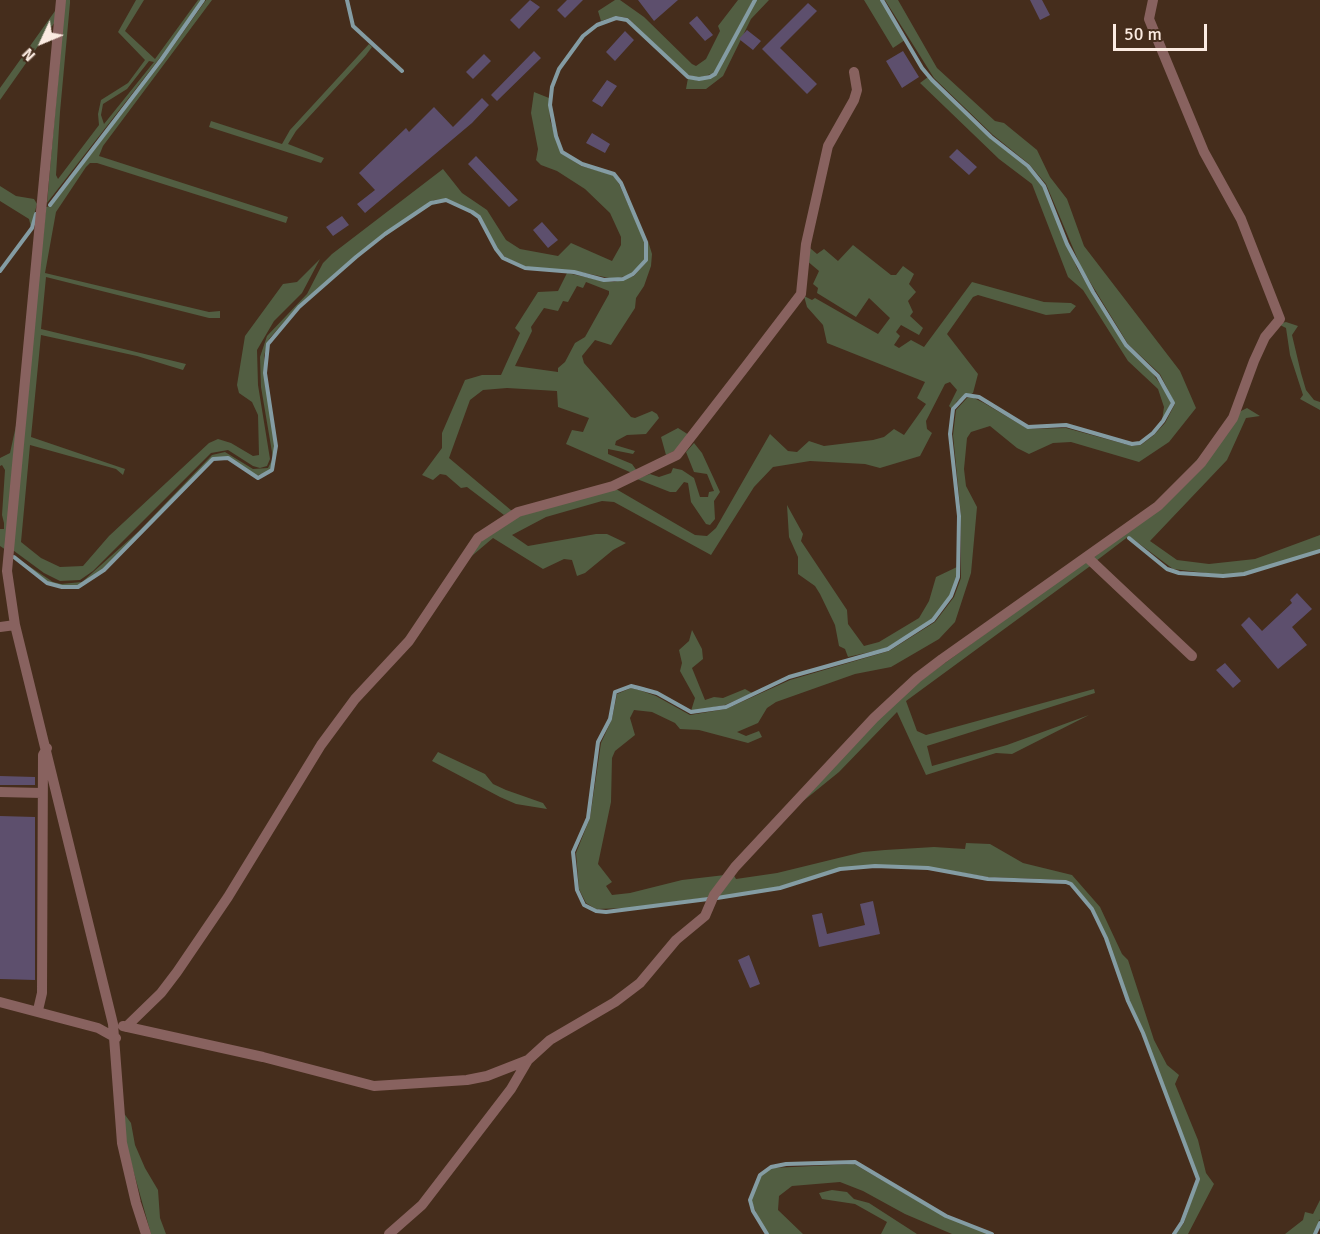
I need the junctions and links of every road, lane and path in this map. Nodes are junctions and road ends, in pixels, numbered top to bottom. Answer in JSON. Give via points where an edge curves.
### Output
{"nodes":[{"id":1,"x":61,"y":0,"type":"edge"},
{"id":2,"x":1153,"y":0,"type":"edge"},
{"id":3,"x":854,"y":72,"type":"dead end"},
{"id":4,"x":1087,"y":557,"type":"junction"},
{"id":5,"x":15,"y":625,"type":"junction"},
{"id":6,"x":0,"y":627,"type":"edge"},
{"id":7,"x":1192,"y":656,"type":"dead end"},
{"id":8,"x":47,"y":748,"type":"junction"},
{"id":9,"x":0,"y":792,"type":"edge"},
{"id":10,"x":42,"y":793,"type":"junction"},
{"id":11,"x":0,"y":1002,"type":"edge"},
{"id":12,"x":38,"y":1010,"type":"junction"},
{"id":13,"x":113,"y":1024,"type":"junction"},
{"id":14,"x":126,"y":1027,"type":"junction"},
{"id":15,"x":116,"y":1038,"type":"junction"},
{"id":16,"x":528,"y":1060,"type":"junction"},
{"id":17,"x":146,"y":1234,"type":"edge"},
{"id":18,"x":389,"y":1234,"type":"edge"}],
"edges":[{"from":1,"to":5,"type":"street","via":[[8,558]]},
{"from":2,"to":4,"type":"street","via":[[1149,19],[1204,152],[1241,219],[1280,319],[1258,353],[1233,418],[1201,463],[1158,506]]},
{"from":3,"to":14,"type":"street","via":[[854,100],[828,146],[806,244],[801,294],[677,455],[613,486],[518,512],[478,538],[409,641],[355,699],[321,746],[182,966],[162,993]]},
{"from":4,"to":7,"type":"street"},
{"from":4,"to":16,"type":"street","via":[[917,678],[735,867],[714,895],[705,916],[676,940],[640,983],[550,1040]]},
{"from":5,"to":6,"type":"street"},
{"from":5,"to":8,"type":"street"},
{"from":8,"to":10,"type":"street","via":[[43,755]]},
{"from":8,"to":13,"type":"street"},
{"from":9,"to":10,"type":"street"},
{"from":10,"to":12,"type":"street","via":[[42,993]]},
{"from":11,"to":12,"type":"street"},
{"from":12,"to":15,"type":"street","via":[[98,1028]]},
{"from":13,"to":14,"type":"street"},
{"from":13,"to":15,"type":"street"},
{"from":14,"to":16,"type":"street","via":[[374,1086],[467,1080]]},
{"from":15,"to":17,"type":"street","via":[[122,1143]]},
{"from":16,"to":18,"type":"street","via":[[511,1089],[433,1190]]}]}
